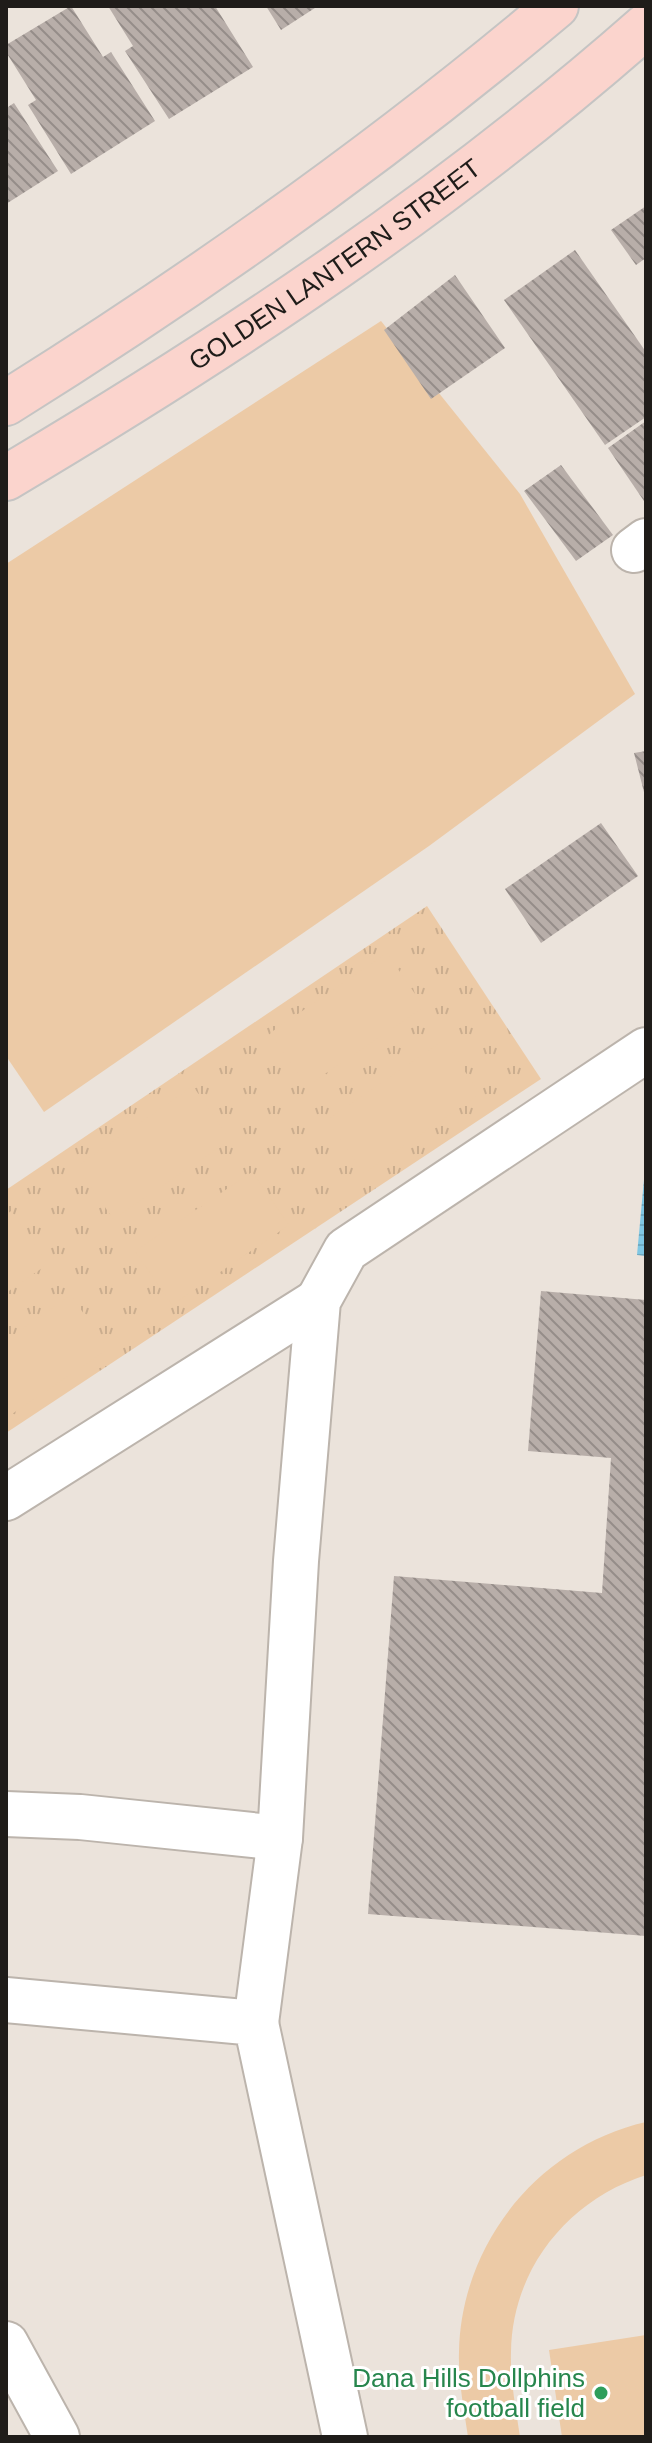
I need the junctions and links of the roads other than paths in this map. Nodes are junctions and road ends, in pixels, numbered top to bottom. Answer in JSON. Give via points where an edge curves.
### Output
{"nodes":[{"id":1,"x":556,"y":6,"type":"edge"},
{"id":2,"x":646,"y":26,"type":"edge"},
{"id":3,"x":6,"y":403,"type":"edge"},
{"id":4,"x":6,"y":478,"type":"edge"},
{"id":5,"x":646,"y":1050,"type":"edge"},
{"id":6,"x":318,"y":1301,"type":"junction"},
{"id":7,"x":6,"y":1498,"type":"edge"},
{"id":8,"x":6,"y":1814,"type":"edge"},
{"id":9,"x":280,"y":1838,"type":"junction"},
{"id":10,"x":6,"y":2000,"type":"edge"},
{"id":11,"x":256,"y":2023,"type":"junction"},
{"id":12,"x":6,"y":2344,"type":"edge"},
{"id":13,"x":57,"y":2437,"type":"edge"},
{"id":14,"x":345,"y":2437,"type":"edge"}],
"edges":[{"from":1,"to":3,"type":"main road","via":[[358,166]]},
{"from":2,"to":4,"type":"main road","name":"GOLDEN LANTERN STREET","via":[[559,101],[360,251]]},
{"from":5,"to":6,"type":"lane","via":[[346,1250]]},
{"from":6,"to":7,"type":"lane"},
{"from":6,"to":9,"type":"lane"},
{"from":8,"to":9,"type":"lane"},
{"from":9,"to":11,"type":"lane"},
{"from":10,"to":11,"type":"lane"},
{"from":11,"to":14,"type":"lane"},
{"from":12,"to":13,"type":"lane"}]}
